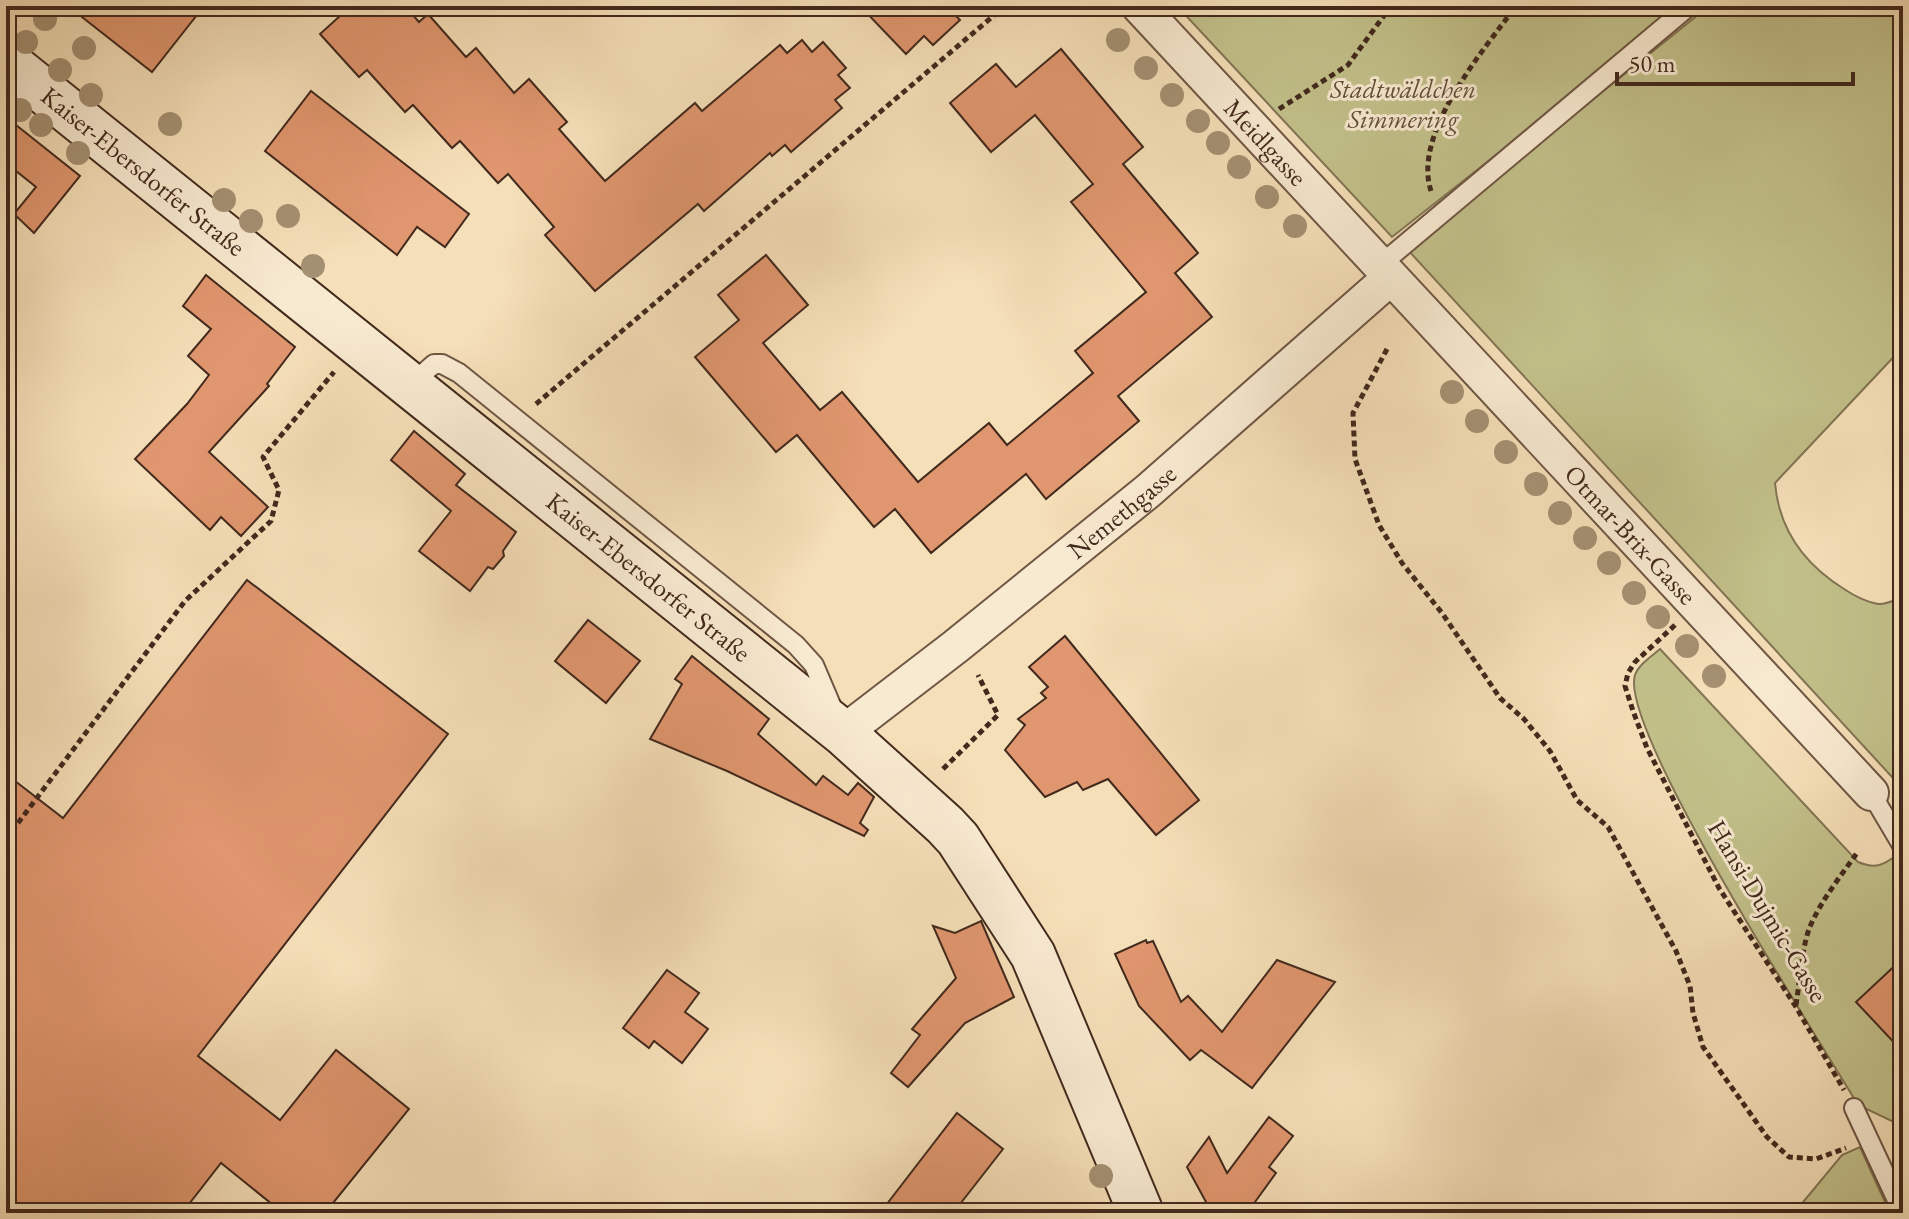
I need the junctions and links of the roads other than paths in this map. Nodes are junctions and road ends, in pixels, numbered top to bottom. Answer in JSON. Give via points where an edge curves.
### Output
{"nodes":[{"id":1,"x":1139,"y":6,"type":"edge"},
{"id":2,"x":1689,"y":6,"type":"edge"},
{"id":3,"x":6,"y":61,"type":"edge"},
{"id":4,"x":1384,"y":272,"type":"junction"},
{"id":5,"x":409,"y":386,"type":"junction"},
{"id":6,"x":843,"y":733,"type":"junction"},
{"id":7,"x":1871,"y":793,"type":"joint"},
{"id":8,"x":1903,"y":847,"type":"edge"},
{"id":9,"x":1854,"y":1108,"type":"road end"},
{"id":10,"x":1141,"y":1213,"type":"edge"},
{"id":11,"x":1903,"y":1213,"type":"edge"}],
"edges":[{"from":1,"to":4,"type":"street","name":"Meidlgasse"},
{"from":2,"to":4,"type":"lane","via":[[1439,215]]},
{"from":3,"to":5,"type":"main road","name":"Kaiser-Ebersdorfer Straße"},
{"from":4,"to":6,"type":"street","name":"Nemethgasse","via":[[1148,491]]},
{"from":4,"to":7,"type":"street","name":"Otmar-Brix-Gasse"},
{"from":5,"to":6,"type":"main road","name":"Kaiser-Ebersdorfer Straße"},
{"from":5,"to":6,"type":"lane","via":[[426,369],[442,364],[517,419],[796,645],[814,665]]},
{"from":6,"to":10,"type":"main road","name":"Kaiser-Ebersdorfer Straße","via":[[958,839],[1033,955]]},
{"from":7,"to":8,"type":"lane"},
{"from":9,"to":11,"type":"lane"}]}
